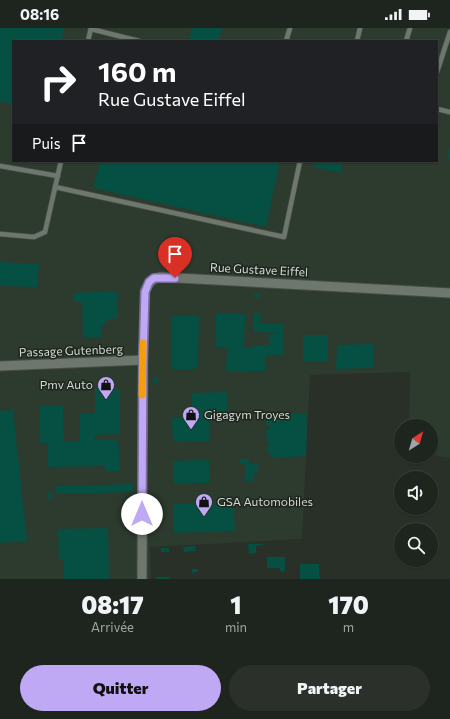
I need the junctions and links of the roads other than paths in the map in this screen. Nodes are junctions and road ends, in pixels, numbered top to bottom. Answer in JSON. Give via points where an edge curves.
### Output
{"nodes":[{"id":1,"x":91,"y":28,"type":"edge"},
{"id":2,"x":290,"y":28,"type":"edge"},
{"id":3,"x":360,"y":28,"type":"edge"},
{"id":4,"x":410,"y":28,"type":"edge"},
{"id":5,"x":450,"y":32,"type":"edge"},
{"id":6,"x":88,"y":40,"type":"edge"},
{"id":7,"x":135,"y":40,"type":"edge"},
{"id":8,"x":286,"y":40,"type":"edge"},
{"id":9,"x":357,"y":40,"type":"edge"},
{"id":10,"x":406,"y":40,"type":"edge"},
{"id":11,"x":438,"y":69,"type":"edge"},
{"id":12,"x":438,"y":109,"type":"edge"},
{"id":13,"x":450,"y":112,"type":"edge"},
{"id":14,"x":61,"y":162,"type":"edge"},
{"id":15,"x":300,"y":162,"type":"edge"},
{"id":16,"x":0,"y":166,"type":"edge"},
{"id":17,"x":58,"y":176,"type":"junction"},
{"id":18,"x":55,"y":187,"type":"junction"},
{"id":19,"x":0,"y":234,"type":"edge"},
{"id":20,"x":450,"y":293,"type":"edge"},
{"id":21,"x":143,"y":360,"type":"junction"},
{"id":22,"x":0,"y":366,"type":"edge"},
{"id":23,"x":142,"y":579,"type":"edge"}],
"edges":[{"from":1,"to":6,"type":"lane"},
{"from":1,"to":7,"type":"lane"},
{"from":2,"to":8,"type":"lane"},
{"from":3,"to":9,"type":"lane"},
{"from":4,"to":10,"type":"lane"},
{"from":5,"to":11,"type":"lane"},
{"from":12,"to":13,"type":"lane"},
{"from":14,"to":17,"type":"lane"},
{"from":15,"to":18,"type":"lane","via":[[284,237]]},
{"from":16,"to":17,"type":"lane"},
{"from":17,"to":18,"type":"lane"},
{"from":18,"to":19,"type":"lane","via":[[45,232],[34,237]]},
{"from":20,"to":21,"type":"street","name":"Rue Gustave Eiffel","via":[[154,278],[149,282],[145,292]]},
{"from":21,"to":22,"type":"street","name":"Passage Gutenberg"},
{"from":21,"to":23,"type":"street","name":"Rue Gustave Eiffel"}]}
